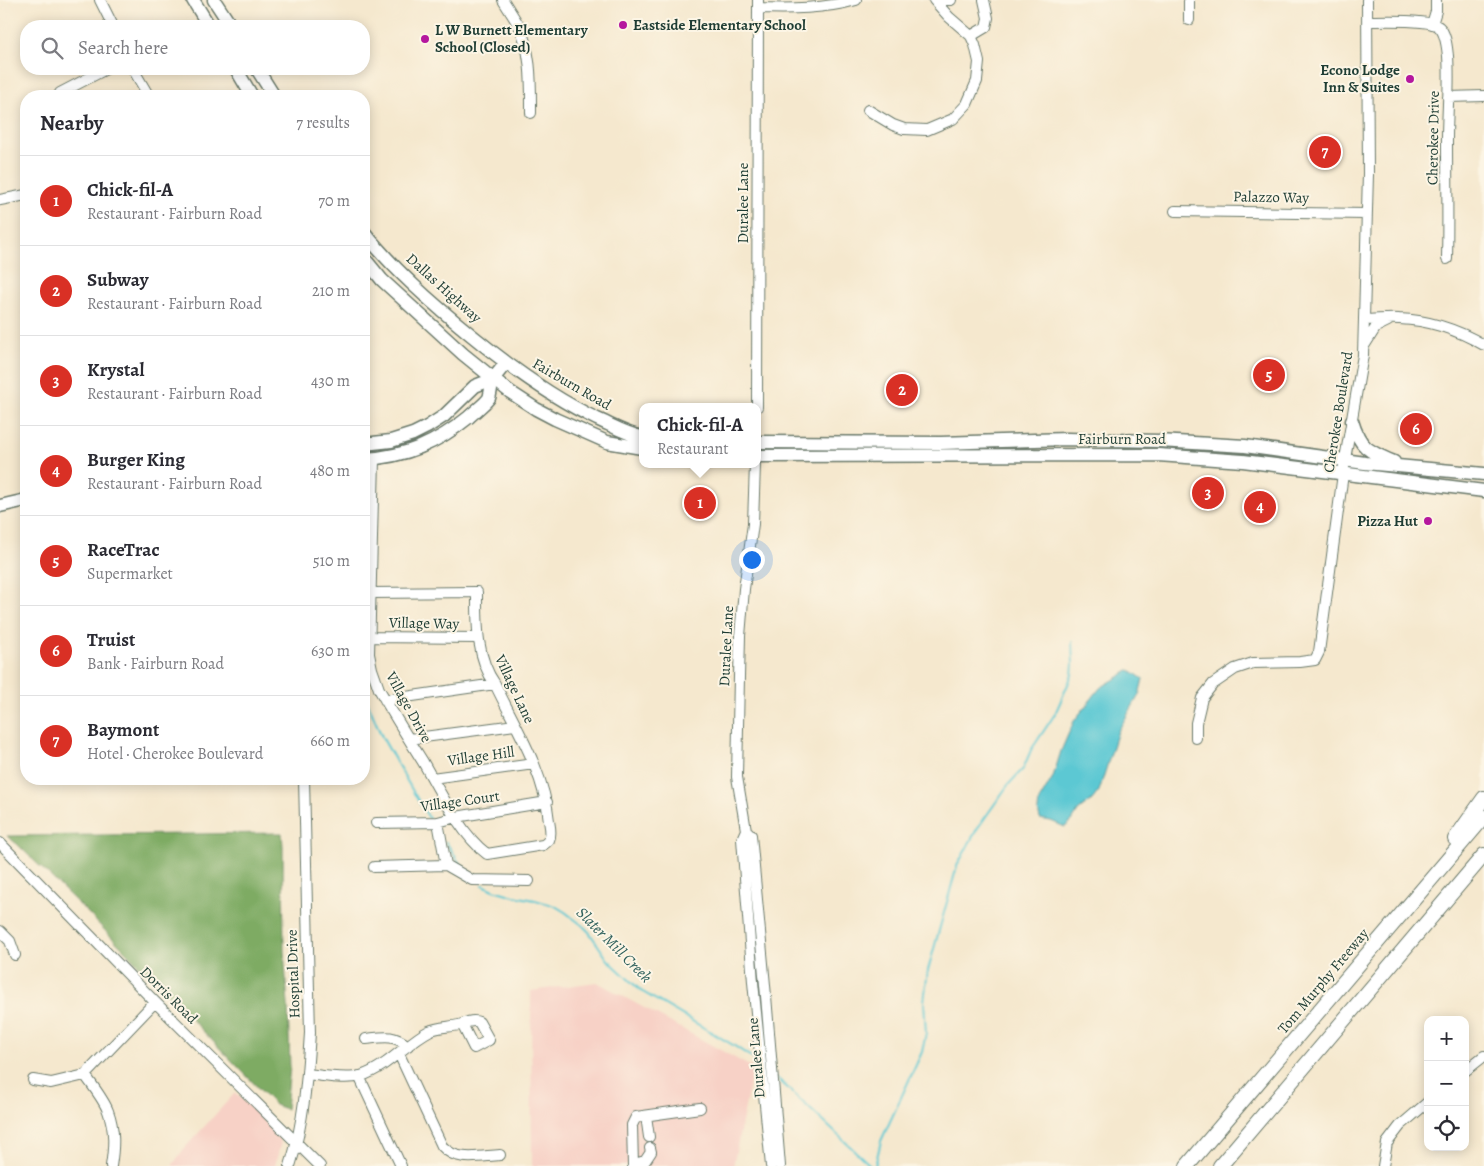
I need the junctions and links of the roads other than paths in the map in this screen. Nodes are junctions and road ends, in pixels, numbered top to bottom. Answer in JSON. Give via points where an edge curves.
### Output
{"nodes":[{"id":1,"x":100,"y":0,"type":"edge"},
{"id":2,"x":193,"y":0,"type":"edge"},
{"id":3,"x":214,"y":0,"type":"edge"},
{"id":4,"x":503,"y":0,"type":"edge"},
{"id":5,"x":856,"y":0,"type":"edge"},
{"id":6,"x":934,"y":0,"type":"edge"},
{"id":7,"x":943,"y":0,"type":"edge"},
{"id":8,"x":951,"y":0,"type":"edge"},
{"id":9,"x":984,"y":0,"type":"edge"},
{"id":10,"x":1189,"y":0,"type":"edge"},
{"id":11,"x":1366,"y":0,"type":"edge"},
{"id":12,"x":1436,"y":0,"type":"edge"},
{"id":13,"x":808,"y":3,"type":"edge"},
{"id":14,"x":758,"y":4,"type":"edge"},
{"id":15,"x":110,"y":20,"type":"edge"},
{"id":16,"x":206,"y":20,"type":"edge"},
{"id":17,"x":227,"y":20,"type":"edge"},
{"id":18,"x":1189,"y":20,"type":"dead end"},
{"id":19,"x":1368,"y":21,"type":"junction"},
{"id":20,"x":1432,"y":24,"type":"junction"},
{"id":21,"x":971,"y":36,"type":"junction"},
{"id":22,"x":94,"y":75,"type":"edge"},
{"id":23,"x":136,"y":75,"type":"edge"},
{"id":24,"x":237,"y":75,"type":"edge"},
{"id":25,"x":239,"y":75,"type":"edge"},
{"id":26,"x":261,"y":75,"type":"edge"},
{"id":27,"x":66,"y":90,"type":"edge"},
{"id":28,"x":144,"y":90,"type":"edge"},
{"id":29,"x":243,"y":90,"type":"edge"},
{"id":30,"x":248,"y":90,"type":"edge"},
{"id":31,"x":270,"y":90,"type":"edge"},
{"id":32,"x":1484,"y":96,"type":"edge"},
{"id":33,"x":1448,"y":97,"type":"junction"},
{"id":34,"x":868,"y":110,"type":"dead end"},
{"id":35,"x":531,"y":113,"type":"dead end"},
{"id":36,"x":20,"y":196,"type":"edge"},
{"id":37,"x":0,"y":200,"type":"edge"},
{"id":38,"x":1175,"y":211,"type":"dead end"},
{"id":39,"x":1366,"y":214,"type":"junction"},
{"id":40,"x":370,"y":239,"type":"edge"},
{"id":41,"x":1447,"y":259,"type":"dead end"},
{"id":42,"x":370,"y":265,"type":"edge"},
{"id":43,"x":370,"y":273,"type":"edge"},
{"id":44,"x":382,"y":280,"type":"junction"},
{"id":45,"x":1365,"y":300,"type":"junction"},
{"id":46,"x":1399,"y":319,"type":"junction"},
{"id":47,"x":1364,"y":320,"type":"junction"},
{"id":48,"x":1384,"y":320,"type":"junction"},
{"id":49,"x":1484,"y":345,"type":"edge"},
{"id":50,"x":1363,"y":346,"type":"junction"},
{"id":51,"x":506,"y":363,"type":"junction"},
{"id":52,"x":493,"y":379,"type":"junction"},
{"id":53,"x":757,"y":403,"type":"edge"},
{"id":54,"x":1352,"y":421,"type":"junction"},
{"id":55,"x":639,"y":436,"type":"edge"},
{"id":56,"x":761,"y":442,"type":"edge"},
{"id":57,"x":370,"y":443,"type":"edge"},
{"id":58,"x":639,"y":447,"type":"edge"},
{"id":59,"x":761,"y":456,"type":"edge"},
{"id":60,"x":370,"y":459,"type":"edge"},
{"id":61,"x":1345,"y":459,"type":"junction"},
{"id":62,"x":1403,"y":466,"type":"junction"},
{"id":63,"x":755,"y":468,"type":"edge"},
{"id":64,"x":1343,"y":473,"type":"junction"},
{"id":65,"x":1484,"y":474,"type":"edge"},
{"id":66,"x":1484,"y":491,"type":"edge"},
{"id":67,"x":20,"y":501,"type":"edge"},
{"id":68,"x":0,"y":506,"type":"edge"},
{"id":69,"x":370,"y":526,"type":"edge"},
{"id":70,"x":371,"y":593,"type":"junction"},
{"id":71,"x":370,"y":615,"type":"edge"},
{"id":72,"x":370,"y":637,"type":"edge"},
{"id":73,"x":478,"y":638,"type":"junction"},
{"id":74,"x":370,"y":664,"type":"edge"},
{"id":75,"x":494,"y":684,"type":"junction"},
{"id":76,"x":385,"y":700,"type":"junction"},
{"id":77,"x":515,"y":724,"type":"junction"},
{"id":78,"x":1196,"y":738,"type":"dead end"},
{"id":79,"x":409,"y":739,"type":"junction"},
{"id":80,"x":534,"y":764,"type":"junction"},
{"id":81,"x":432,"y":778,"type":"junction"},
{"id":82,"x":304,"y":785,"type":"edge"},
{"id":83,"x":1484,"y":798,"type":"edge"},
{"id":84,"x":547,"y":802,"type":"junction"},
{"id":85,"x":456,"y":817,"type":"junction"},
{"id":86,"x":1484,"y":817,"type":"edge"},
{"id":87,"x":438,"y":822,"type":"junction"},
{"id":88,"x":376,"y":823,"type":"dead end"},
{"id":89,"x":746,"y":830,"type":"junction"},
{"id":90,"x":548,"y":841,"type":"joint"},
{"id":91,"x":0,"y":843,"type":"edge"},
{"id":92,"x":1484,"y":855,"type":"edge"},
{"id":93,"x":446,"y":865,"type":"junction"},
{"id":94,"x":374,"y":867,"type":"dead end"},
{"id":95,"x":529,"y":881,"type":"dead end"},
{"id":96,"x":1401,"y":915,"type":"junction"},
{"id":97,"x":0,"y":931,"type":"edge"},
{"id":98,"x":15,"y":955,"type":"dead end"},
{"id":99,"x":155,"y":1002,"type":"junction"},
{"id":100,"x":462,"y":1024,"type":"dead end"},
{"id":101,"x":366,"y":1039,"type":"dead end"},
{"id":102,"x":408,"y":1046,"type":"junction"},
{"id":103,"x":399,"y":1054,"type":"junction"},
{"id":104,"x":1484,"y":1056,"type":"edge"},
{"id":105,"x":1469,"y":1068,"type":"edge"},
{"id":106,"x":308,"y":1074,"type":"junction"},
{"id":107,"x":85,"y":1075,"type":"junction"},
{"id":108,"x":359,"y":1076,"type":"junction"},
{"id":109,"x":33,"y":1080,"type":"dead end"},
{"id":110,"x":1424,"y":1105,"type":"edge"},
{"id":111,"x":700,"y":1108,"type":"dead end"},
{"id":112,"x":646,"y":1116,"type":"junction"},
{"id":113,"x":649,"y":1137,"type":"dead end"},
{"id":114,"x":298,"y":1144,"type":"junction"},
{"id":115,"x":650,"y":1148,"type":"dead end"},
{"id":116,"x":500,"y":1155,"type":"dead end"},
{"id":117,"x":634,"y":1165,"type":"edge"},
{"id":118,"x":111,"y":1166,"type":"edge"},
{"id":119,"x":290,"y":1166,"type":"edge"},
{"id":120,"x":320,"y":1166,"type":"edge"},
{"id":121,"x":401,"y":1166,"type":"edge"},
{"id":122,"x":771,"y":1166,"type":"edge"},
{"id":123,"x":780,"y":1166,"type":"edge"},
{"id":124,"x":1187,"y":1166,"type":"edge"},
{"id":125,"x":1220,"y":1166,"type":"edge"},
{"id":126,"x":1383,"y":1166,"type":"edge"}],
"edges":[{"from":1,"to":15,"type":"street"},
{"from":2,"to":16,"type":"main road"},
{"from":3,"to":17,"type":"main road"},
{"from":4,"to":35,"type":"street","via":[[518,25],[527,52]]},
{"from":5,"to":13,"type":"street","via":[[828,6]]},
{"from":6,"to":21,"type":"street"},
{"from":7,"to":8,"type":"street"},
{"from":9,"to":21,"type":"street","via":[[988,18],[986,28]]},
{"from":10,"to":18,"type":"street"},
{"from":11,"to":19,"type":"street","name":"Cherokee Boulevard"},
{"from":12,"to":20,"type":"street"},
{"from":13,"to":14,"type":"street"},
{"from":14,"to":53,"type":"street","name":"Duralee Lane"},
{"from":19,"to":20,"type":"street"},
{"from":19,"to":39,"type":"street","name":"Cherokee Boulevard"},
{"from":20,"to":33,"type":"street","name":"Cherokee Drive","via":[[1440,28],[1446,40]]},
{"from":21,"to":34,"type":"street","via":[[979,62],[978,81],[967,104],[953,119],[928,130],[904,129]]},
{"from":22,"to":27,"type":"street"},
{"from":23,"to":28,"type":"street"},
{"from":24,"to":29,"type":"main road"},
{"from":25,"to":30,"type":"main road"},
{"from":26,"to":31,"type":"main road"},
{"from":32,"to":33,"type":"street"},
{"from":33,"to":41,"type":"street","name":"Cherokee Drive"},
{"from":36,"to":37,"type":"street"},
{"from":38,"to":39,"type":"street","name":"Palazzo Way"},
{"from":39,"to":45,"type":"street","name":"Cherokee Boulevard"},
{"from":40,"to":51,"type":"main road","name":"Dallas Highway","via":[[425,296]]},
{"from":42,"to":44,"type":"main road"},
{"from":43,"to":44,"type":"main road"},
{"from":44,"to":52,"type":"main road"},
{"from":45,"to":47,"type":"street","name":"Cherokee Boulevard"},
{"from":45,"to":48,"type":"street","via":[[1374,314]]},
{"from":46,"to":48,"type":"street"},
{"from":46,"to":49,"type":"street","via":[[1449,328]]},
{"from":46,"to":50,"type":"street","via":[[1376,327]]},
{"from":47,"to":48,"type":"street"},
{"from":47,"to":50,"type":"street","name":"Cherokee Boulevard"},
{"from":50,"to":54,"type":"street","name":"Cherokee Boulevard"},
{"from":51,"to":52,"type":"main road"},
{"from":51,"to":55,"type":"main road","name":"Fairburn Road","via":[[565,402]]},
{"from":52,"to":57,"type":"main road","via":[[475,386],[444,416],[421,430],[391,441]]},
{"from":52,"to":58,"type":"main road","via":[[536,409],[564,423],[608,442]]},
{"from":52,"to":60,"type":"main road","via":[[489,398],[450,431],[410,451]]},
{"from":54,"to":61,"type":"street","name":"Cherokee Boulevard"},
{"from":54,"to":62,"type":"main road","via":[[1363,446]]},
{"from":56,"to":61,"type":"main road","name":"Fairburn Road","via":[[941,443],[1087,439],[1245,446]]},
{"from":59,"to":64,"type":"main road","name":"Fairburn Road","via":[[1158,455]]},
{"from":61,"to":62,"type":"main road","name":"Fairburn Road"},
{"from":61,"to":64,"type":"street","name":"Cherokee Boulevard"},
{"from":62,"to":65,"type":"main road","name":"Fairburn Road"},
{"from":63,"to":89,"type":"street","name":"Duralee Lane","via":[[753,524],[740,636],[737,777]]},
{"from":64,"to":66,"type":"main road","name":"Fairburn Road"},
{"from":64,"to":78,"type":"street","name":"Cherokee Boulevard","via":[[1319,652],[1315,660],[1253,663],[1235,669],[1214,684],[1202,698]]},
{"from":67,"to":68,"type":"main road"},
{"from":69,"to":70,"type":"street","name":"Village Drive"},
{"from":70,"to":71,"type":"street","name":"Village Drive"},
{"from":70,"to":73,"type":"street","name":"Village Lane","via":[[477,592]]},
{"from":72,"to":73,"type":"street","name":"Village Way"},
{"from":73,"to":75,"type":"street","name":"Village Lane"},
{"from":74,"to":76,"type":"street","name":"Village Drive"},
{"from":75,"to":76,"type":"street"},
{"from":75,"to":77,"type":"street","name":"Village Lane"},
{"from":76,"to":79,"type":"street","name":"Village Drive"},
{"from":77,"to":79,"type":"street"},
{"from":77,"to":80,"type":"street","name":"Village Lane"},
{"from":79,"to":81,"type":"street","name":"Village Drive"},
{"from":80,"to":81,"type":"street","name":"Village Hill"},
{"from":80,"to":84,"type":"street","name":"Village Lane"},
{"from":81,"to":85,"type":"street","name":"Village Drive"},
{"from":82,"to":106,"type":"street","name":"Hospital Drive","via":[[310,1033]]},
{"from":83,"to":96,"type":"highway"},
{"from":84,"to":85,"type":"street","name":"Village Court"},
{"from":84,"to":90,"type":"street","name":"Village Lane"},
{"from":85,"to":87,"type":"street","name":"Village Court"},
{"from":85,"to":90,"type":"street","name":"Village Drive","via":[[472,840],[487,854],[543,845]]},
{"from":86,"to":96,"type":"highway","name":"Tom Murphy Freeway"},
{"from":87,"to":88,"type":"street","name":"Village Court"},
{"from":87,"to":93,"type":"street"},
{"from":89,"to":122,"type":"street","name":"Duralee Lane","via":[[742,839]]},
{"from":89,"to":123,"type":"street","name":"Duralee Lane","via":[[751,836]]},
{"from":91,"to":99,"type":"street","name":"Dorris Road"},
{"from":92,"to":125,"type":"highway"},
{"from":93,"to":94,"type":"street"},
{"from":93,"to":95,"type":"street","via":[[472,880]]},
{"from":96,"to":124,"type":"highway","name":"Tom Murphy Freeway"},
{"from":97,"to":98,"type":"street","via":[[10,941]]},
{"from":99,"to":107,"type":"street"},
{"from":99,"to":114,"type":"street","name":"Dorris Road"},
{"from":100,"to":102,"type":"street","via":[[430,1030]]},
{"from":101,"to":102,"type":"street","via":[[392,1036]]},
{"from":102,"to":103,"type":"street"},
{"from":103,"to":108,"type":"street"},
{"from":103,"to":116,"type":"street","via":[[448,1153],[468,1158]]},
{"from":104,"to":105,"type":"street"},
{"from":106,"to":108,"type":"street"},
{"from":106,"to":114,"type":"street","name":"Hospital Drive"},
{"from":107,"to":109,"type":"street","via":[[51,1083]]},
{"from":107,"to":118,"type":"street","via":[[108,1110],[114,1134]]},
{"from":108,"to":121,"type":"street"},
{"from":110,"to":126,"type":"street","via":[[1400,1126],[1387,1144]]},
{"from":111,"to":112,"type":"street"},
{"from":112,"to":113,"type":"street"},
{"from":112,"to":117,"type":"street","via":[[636,1117],[632,1125]]},
{"from":114,"to":119,"type":"street","name":"Hospital Drive"},
{"from":114,"to":120,"type":"street","name":"Dorris Road"},
{"from":115,"to":117,"type":"street","via":[[645,1160]]}]}
